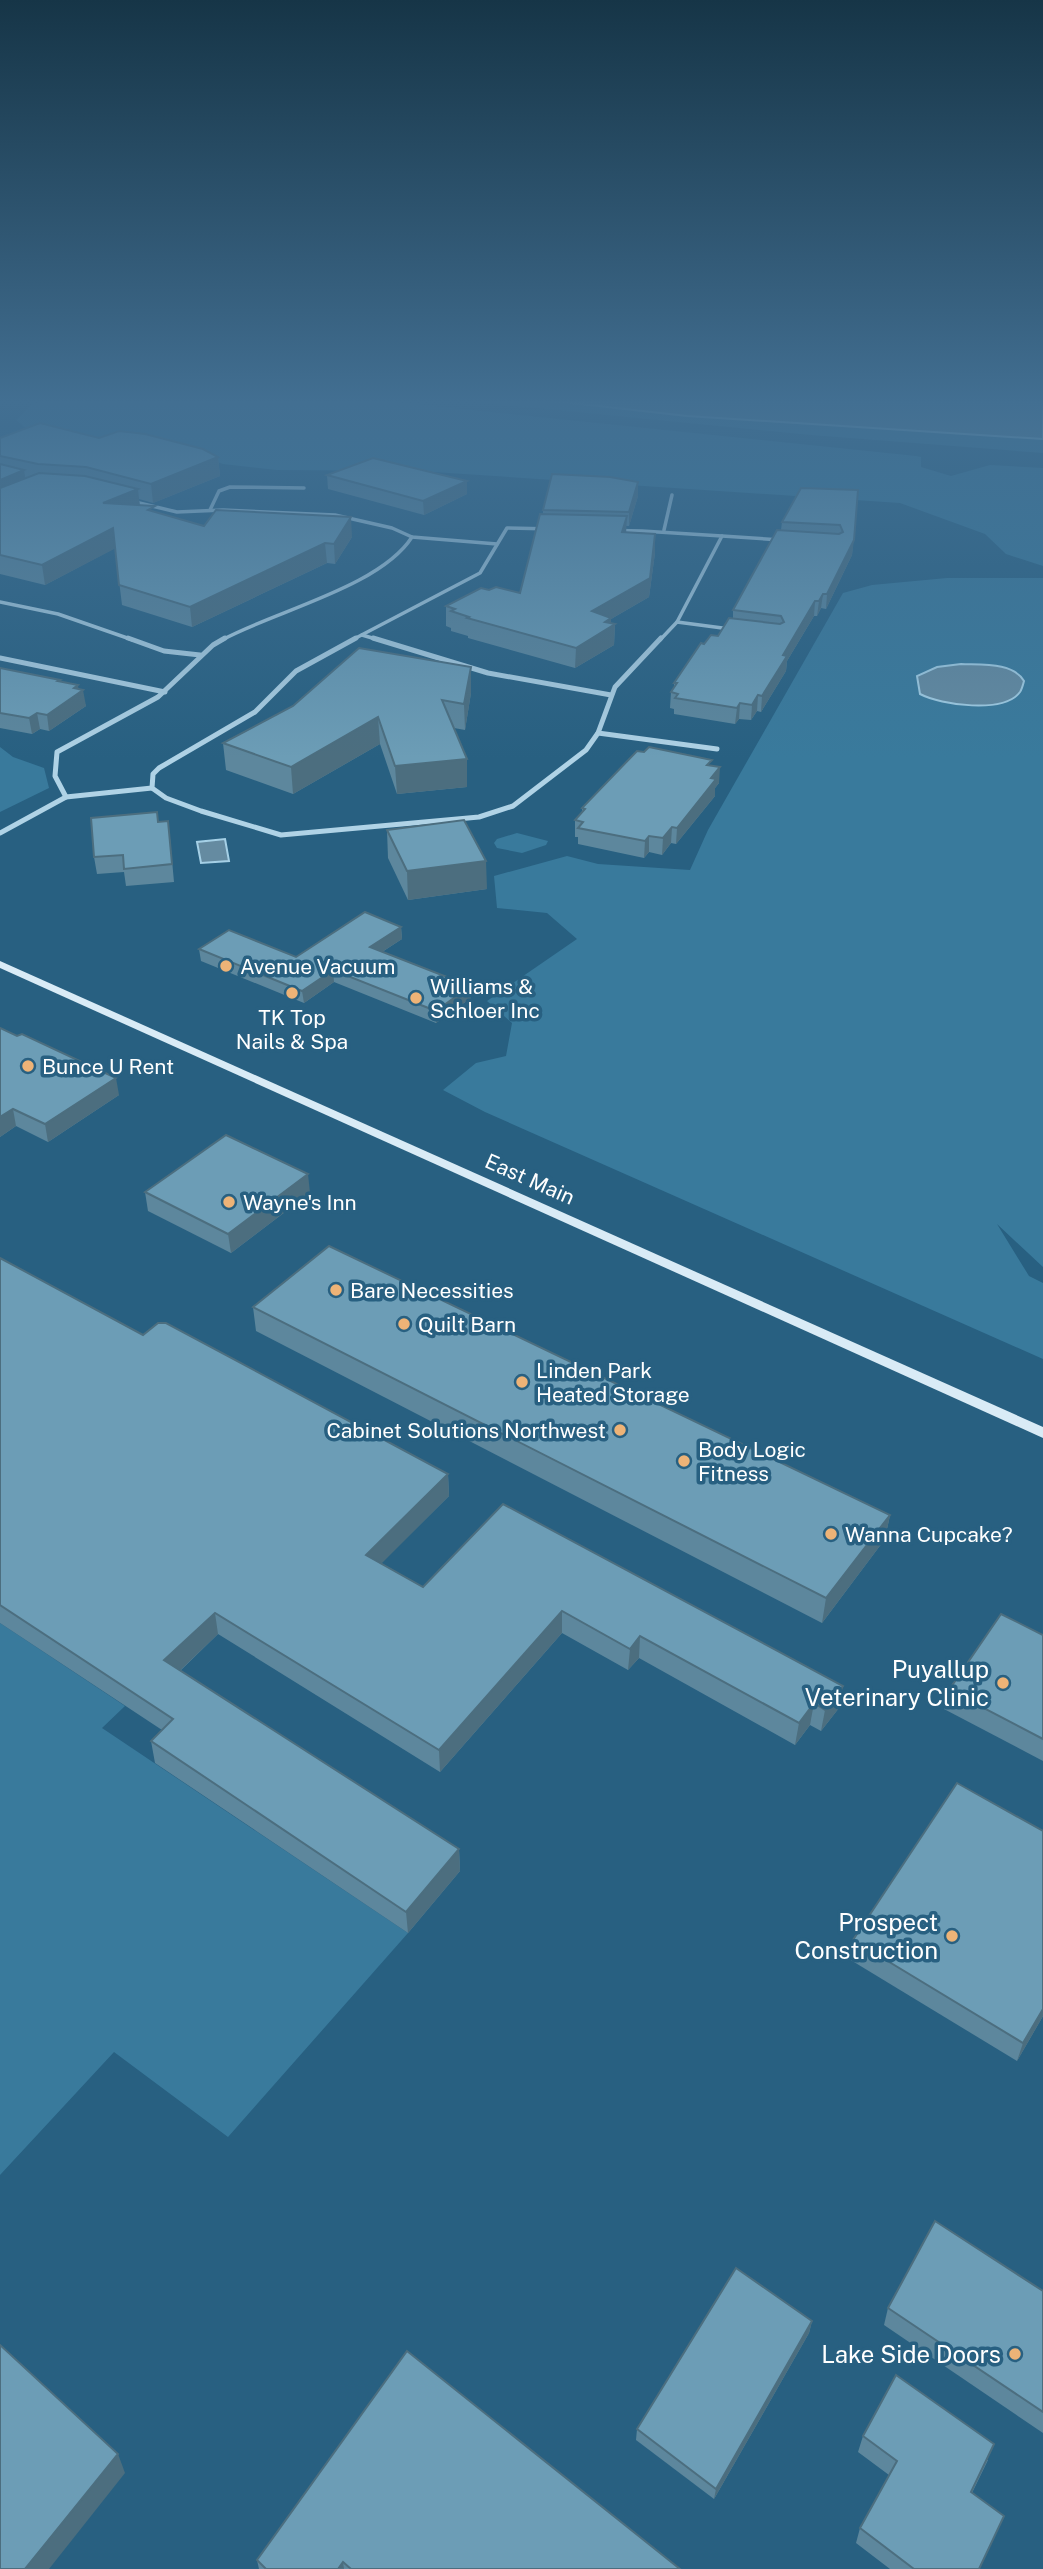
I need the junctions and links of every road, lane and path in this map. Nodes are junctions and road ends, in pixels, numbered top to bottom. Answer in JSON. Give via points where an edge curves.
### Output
{"nodes":[{"id":1,"x":348,"y":518,"type":"edge"},
{"id":2,"x":667,"y":518,"type":"edge"},
{"id":3,"x":664,"y":530,"type":"junction"},
{"id":4,"x":412,"y":537,"type":"junction"},
{"id":5,"x":722,"y":537,"type":"junction"},
{"id":6,"x":787,"y":541,"type":"edge"},
{"id":7,"x":498,"y":544,"type":"junction"},
{"id":8,"x":0,"y":602,"type":"edge"},
{"id":9,"x":677,"y":622,"type":"junction"},
{"id":10,"x":732,"y":629,"type":"edge"},
{"id":11,"x":362,"y":635,"type":"junction"},
{"id":12,"x":200,"y":654,"type":"junction"},
{"id":13,"x":0,"y":658,"type":"edge"},
{"id":14,"x":165,"y":692,"type":"junction"},
{"id":15,"x":611,"y":695,"type":"junction"},
{"id":16,"x":598,"y":733,"type":"junction"},
{"id":17,"x":717,"y":748,"type":"dead end"},
{"id":18,"x":152,"y":788,"type":"junction"},
{"id":19,"x":66,"y":797,"type":"junction"},
{"id":20,"x":0,"y":832,"type":"edge"},
{"id":21,"x":0,"y":964,"type":"edge"},
{"id":22,"x":1043,"y":1433,"type":"edge"}],
"edges":[{"from":1,"to":4,"type":"street"},
{"from":2,"to":3,"type":"street"},
{"from":3,"to":5,"type":"street"},
{"from":3,"to":7,"type":"street","via":[[507,528]]},
{"from":4,"to":7,"type":"street"},
{"from":4,"to":12,"type":"street","via":[[402,552],[376,571],[250,625]]},
{"from":5,"to":6,"type":"street"},
{"from":5,"to":9,"type":"street"},
{"from":7,"to":11,"type":"street","via":[[480,573]]},
{"from":8,"to":12,"type":"street","via":[[58,614],[164,650]]},
{"from":9,"to":10,"type":"street"},
{"from":9,"to":15,"type":"street"},
{"from":11,"to":15,"type":"street","via":[[488,673]]},
{"from":11,"to":18,"type":"street","via":[[296,671],[236,725],[159,768],[153,774]]},
{"from":12,"to":14,"type":"street"},
{"from":13,"to":14,"type":"street"},
{"from":14,"to":19,"type":"street","via":[[57,752],[55,778]]},
{"from":15,"to":16,"type":"street"},
{"from":16,"to":17,"type":"street"},
{"from":16,"to":18,"type":"street","via":[[580,755],[524,800],[480,817],[281,835],[201,811]]},
{"from":18,"to":19,"type":"street"},
{"from":19,"to":20,"type":"street"},
{"from":21,"to":22,"type":"main road","name":"East Main"}]}
